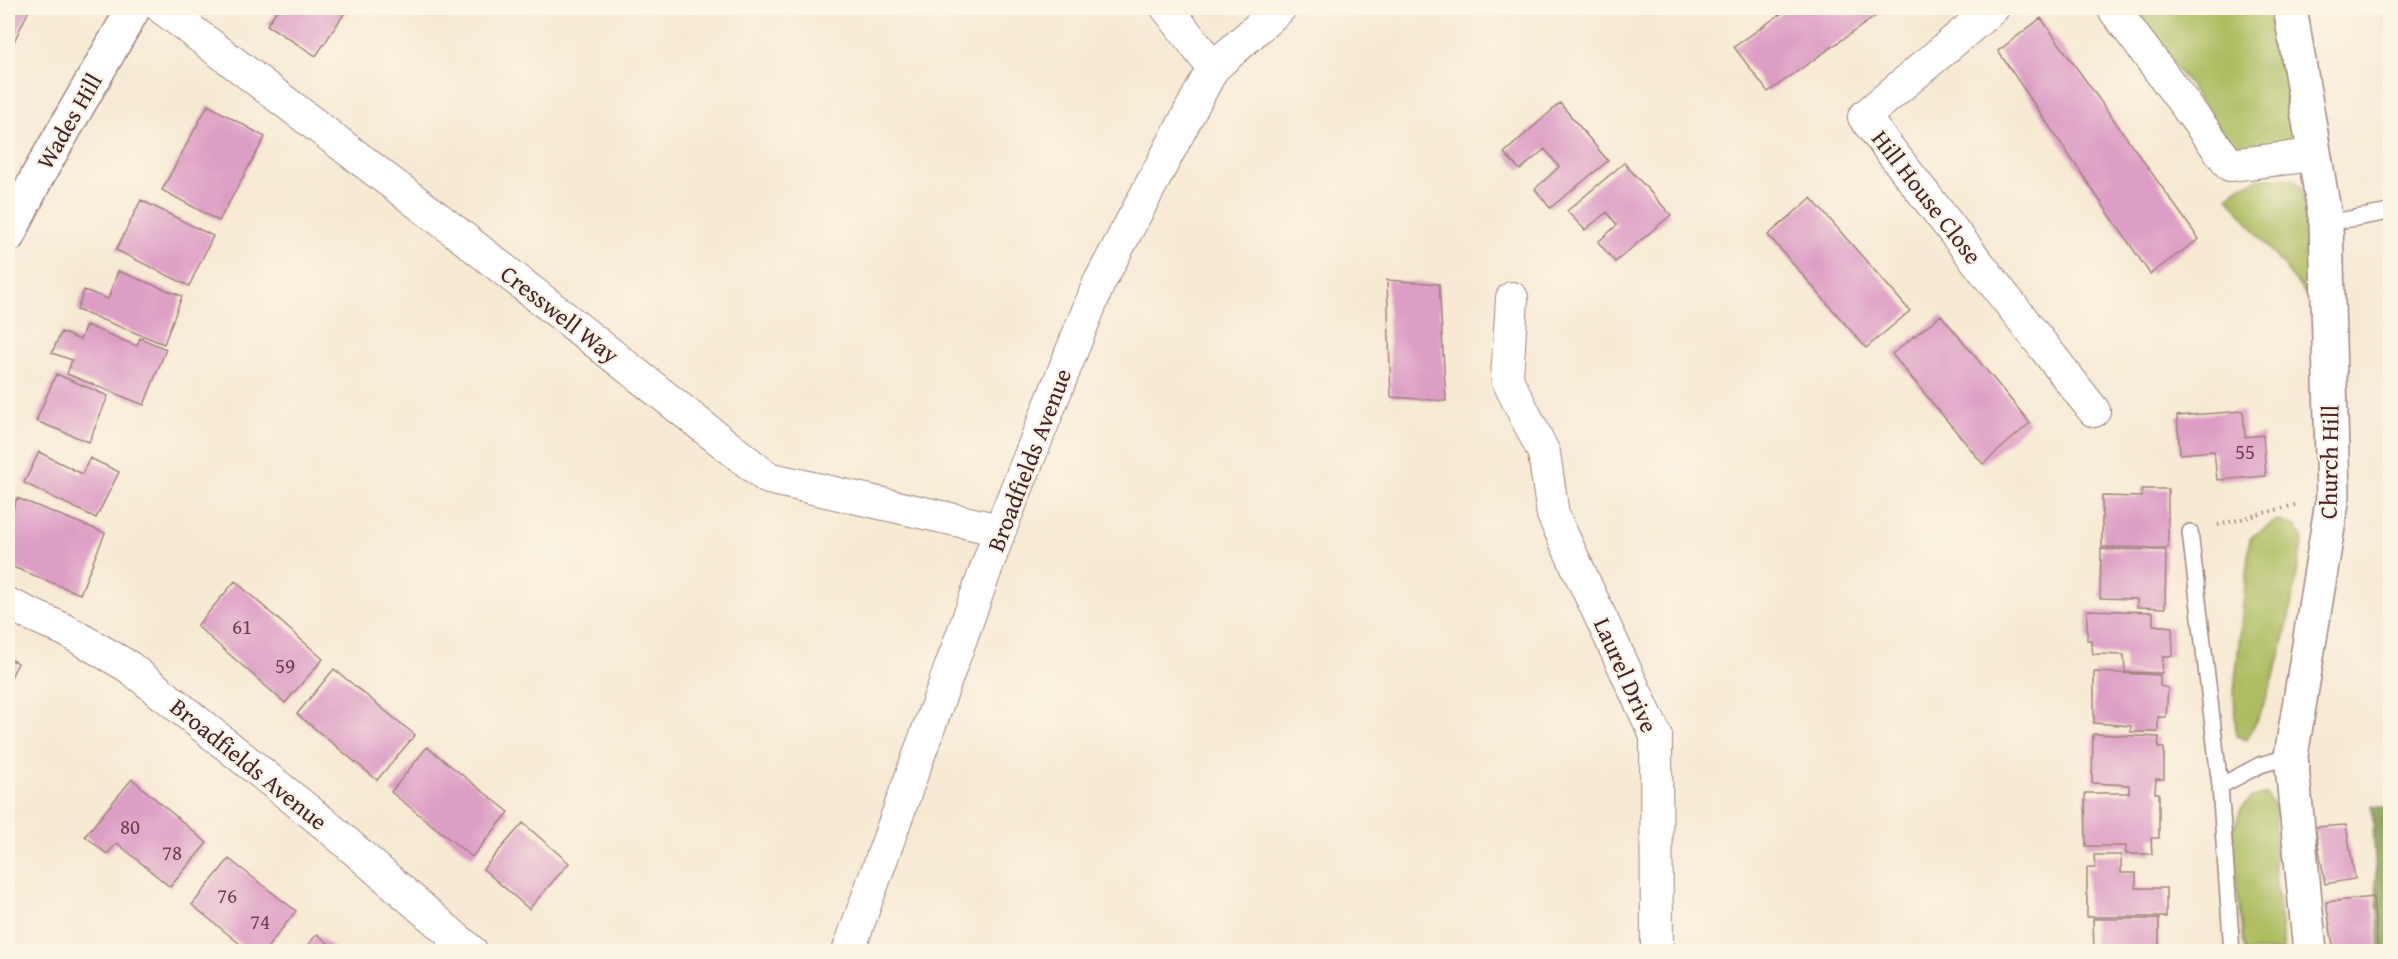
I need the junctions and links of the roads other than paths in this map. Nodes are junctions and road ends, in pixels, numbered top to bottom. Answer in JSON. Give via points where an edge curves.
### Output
{"nodes":[{"id":1,"x":134,"y":8,"type":"edge"},
{"id":2,"x":162,"y":8,"type":"edge"},
{"id":3,"x":1167,"y":8,"type":"edge"},
{"id":4,"x":1280,"y":8,"type":"edge"},
{"id":5,"x":1993,"y":8,"type":"edge"},
{"id":6,"x":2113,"y":8,"type":"edge"},
{"id":7,"x":2290,"y":8,"type":"edge"},
{"id":8,"x":1213,"y":68,"type":"junction"},
{"id":9,"x":2314,"y":156,"type":"junction"},
{"id":10,"x":2391,"y":212,"type":"edge"},
{"id":11,"x":2326,"y":223,"type":"junction"},
{"id":12,"x":8,"y":236,"type":"edge"},
{"id":13,"x":1512,"y":298,"type":"dead end"},
{"id":14,"x":2094,"y":411,"type":"dead end"},
{"id":15,"x":1000,"y":530,"type":"junction"},
{"id":16,"x":2190,"y":532,"type":"road end"},
{"id":17,"x":8,"y":604,"type":"edge"},
{"id":18,"x":2291,"y":756,"type":"junction"},
{"id":19,"x":2220,"y":786,"type":"junction"},
{"id":20,"x":472,"y":951,"type":"edge"},
{"id":21,"x":848,"y":951,"type":"edge"},
{"id":22,"x":1658,"y":951,"type":"edge"},
{"id":23,"x":2232,"y":951,"type":"edge"},
{"id":24,"x":2310,"y":951,"type":"edge"}],
"edges":[{"from":1,"to":12,"type":"street","name":"Wades Hill","via":[[37,177]]},
{"from":2,"to":15,"type":"street","name":"Cresswell Way","via":[[456,232],[768,478]]},
{"from":3,"to":8,"type":"street"},
{"from":4,"to":8,"type":"street","name":"Broadfields Avenue"},
{"from":5,"to":14,"type":"street","name":"Hill House Close","via":[[1864,117]]},
{"from":6,"to":9,"type":"street","via":[[2230,165]]},
{"from":7,"to":9,"type":"street","name":"Church Hill"},
{"from":8,"to":15,"type":"street","name":"Broadfields Avenue","via":[[1099,283]]},
{"from":9,"to":11,"type":"street","name":"Church Hill"},
{"from":10,"to":11,"type":"lane"},
{"from":11,"to":18,"type":"street","name":"Church Hill","via":[[2333,496]]},
{"from":13,"to":22,"type":"street","name":"Laurel Drive","via":[[1507,379],[1544,453],[1553,515],[1656,736]]},
{"from":15,"to":21,"type":"street","name":"Broadfields Avenue"},
{"from":16,"to":19,"type":"lane"},
{"from":17,"to":20,"type":"street","name":"Broadfields Avenue","via":[[65,630],[129,667],[325,824]]},
{"from":18,"to":19,"type":"lane","via":[[2260,765]]},
{"from":18,"to":24,"type":"street","name":"Church Hill"},
{"from":19,"to":23,"type":"lane"}]}
